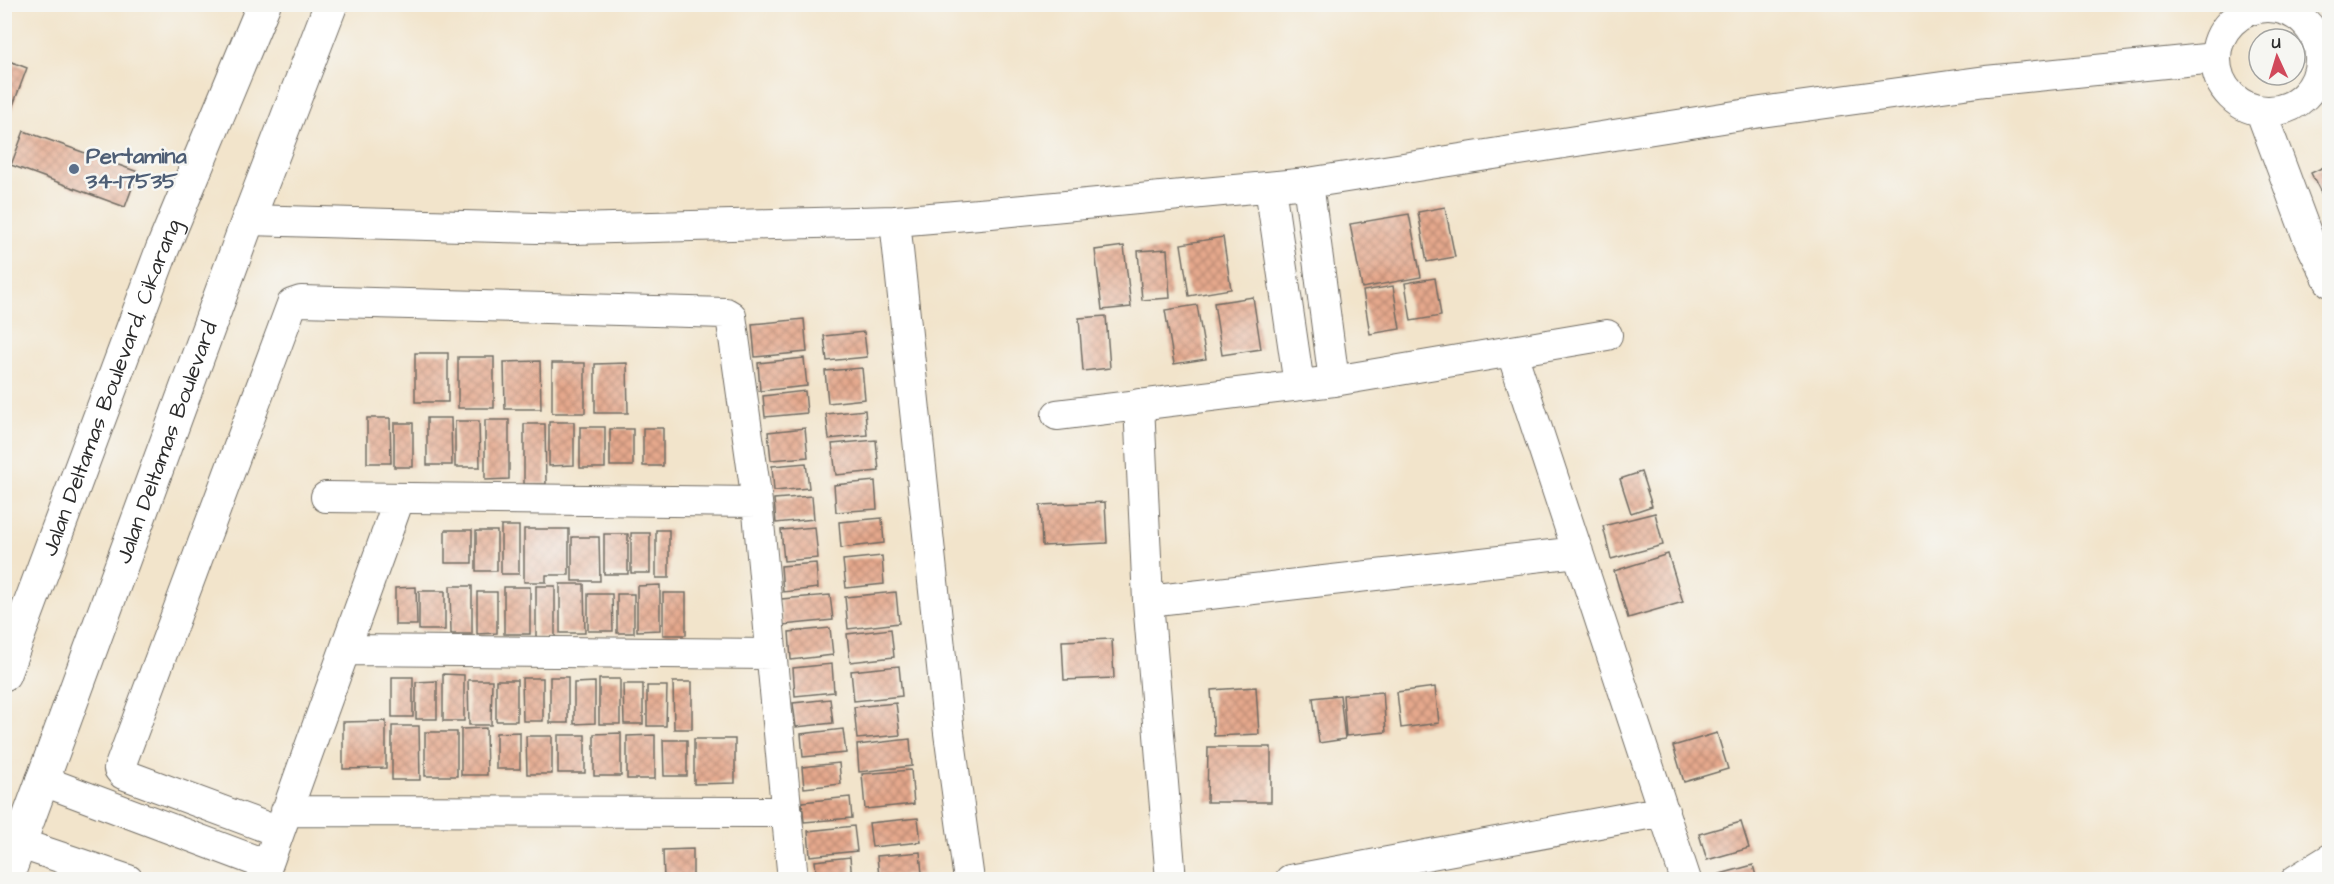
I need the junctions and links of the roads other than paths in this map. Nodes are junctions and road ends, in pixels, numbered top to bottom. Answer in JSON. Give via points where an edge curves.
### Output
{"nodes":[{"id":1,"x":264,"y":4,"type":"edge"},
{"id":2,"x":332,"y":4,"type":"edge"},
{"id":3,"x":2260,"y":6,"type":"edge"},
{"id":4,"x":2215,"y":58,"type":"junction"},
{"id":5,"x":2325,"y":65,"type":"edge"},
{"id":6,"x":2261,"y":112,"type":"junction"},
{"id":7,"x":1308,"y":183,"type":"junction"},
{"id":8,"x":1270,"y":187,"type":"junction"},
{"id":9,"x":248,"y":220,"type":"junction"},
{"id":10,"x":895,"y":221,"type":"junction"},
{"id":11,"x":2330,"y":282,"type":"edge"},
{"id":12,"x":1607,"y":334,"type":"dead end"},
{"id":13,"x":1512,"y":353,"type":"junction"},
{"id":14,"x":1334,"y":381,"type":"junction"},
{"id":15,"x":1299,"y":385,"type":"junction"},
{"id":16,"x":1139,"y":404,"type":"junction"},
{"id":17,"x":1057,"y":415,"type":"dead end"},
{"id":18,"x":326,"y":497,"type":"dead end"},
{"id":19,"x":399,"y":499,"type":"junction"},
{"id":20,"x":757,"y":502,"type":"junction"},
{"id":21,"x":1578,"y":552,"type":"junction"},
{"id":22,"x":1148,"y":601,"type":"junction"},
{"id":23,"x":345,"y":650,"type":"junction"},
{"id":24,"x":771,"y":654,"type":"junction"},
{"id":25,"x":4,"y":674,"type":"edge"},
{"id":26,"x":41,"y":780,"type":"junction"},
{"id":27,"x":1664,"y":811,"type":"junction"},
{"id":28,"x":787,"y":812,"type":"junction"},
{"id":29,"x":283,"y":822,"type":"junction"},
{"id":30,"x":18,"y":843,"type":"junction"},
{"id":31,"x":2330,"y":859,"type":"edge"},
{"id":32,"x":264,"y":872,"type":"edge"},
{"id":33,"x":6,"y":879,"type":"edge"},
{"id":34,"x":128,"y":879,"type":"edge"},
{"id":35,"x":793,"y":879,"type":"edge"},
{"id":36,"x":969,"y":879,"type":"edge"},
{"id":37,"x":1171,"y":879,"type":"edge"},
{"id":38,"x":1290,"y":879,"type":"edge"},
{"id":39,"x":1686,"y":879,"type":"edge"},
{"id":40,"x":2296,"y":879,"type":"edge"}],
"edges":[{"from":1,"to":25,"type":"street","name":"Jalan Deltamas Boulevard, Cikarang","via":[[162,250]]},
{"from":2,"to":9,"type":"street","name":"Jalan Deltamas Boulevard"},
{"from":3,"to":4,"type":"street","via":[[2237,16],[2222,34]]},
{"from":3,"to":5,"type":"street","via":[[2284,9],[2304,20],[2318,40]]},
{"from":4,"to":6,"type":"street","via":[[2221,82],[2237,102]]},
{"from":4,"to":7,"type":"street","via":[[1986,81],[1797,107]]},
{"from":5,"to":6,"type":"street","via":[[2312,90],[2289,108]]},
{"from":6,"to":11,"type":"street","via":[[2308,238]]},
{"from":7,"to":8,"type":"street"},
{"from":7,"to":14,"type":"street"},
{"from":8,"to":10,"type":"street"},
{"from":8,"to":15,"type":"street"},
{"from":9,"to":10,"type":"street","via":[[573,229]]},
{"from":9,"to":26,"type":"street","name":"Jalan Deltamas Boulevard"},
{"from":10,"to":36,"type":"street","via":[[949,733]]},
{"from":12,"to":13,"type":"street"},
{"from":13,"to":14,"type":"street"},
{"from":13,"to":21,"type":"street"},
{"from":14,"to":15,"type":"street"},
{"from":15,"to":16,"type":"street"},
{"from":16,"to":17,"type":"street"},
{"from":16,"to":22,"type":"street"},
{"from":18,"to":19,"type":"street"},
{"from":19,"to":20,"type":"street"},
{"from":19,"to":23,"type":"street"},
{"from":20,"to":24,"type":"street"},
{"from":20,"to":29,"type":"street","via":[[728,313],[291,304],[119,769],[123,774]]},
{"from":21,"to":22,"type":"street"},
{"from":21,"to":27,"type":"street"},
{"from":22,"to":37,"type":"street"},
{"from":23,"to":24,"type":"street"},
{"from":23,"to":29,"type":"street"},
{"from":24,"to":28,"type":"street"},
{"from":26,"to":30,"type":"street","name":"Jalan Deltamas Boulevard"},
{"from":26,"to":32,"type":"street"},
{"from":27,"to":38,"type":"street"},
{"from":27,"to":39,"type":"street"},
{"from":28,"to":29,"type":"street"},
{"from":28,"to":35,"type":"street"},
{"from":29,"to":32,"type":"street"},
{"from":30,"to":33,"type":"street","name":"Jalan Deltamas Boulevard"},
{"from":30,"to":34,"type":"street"},
{"from":31,"to":40,"type":"street"}]}
